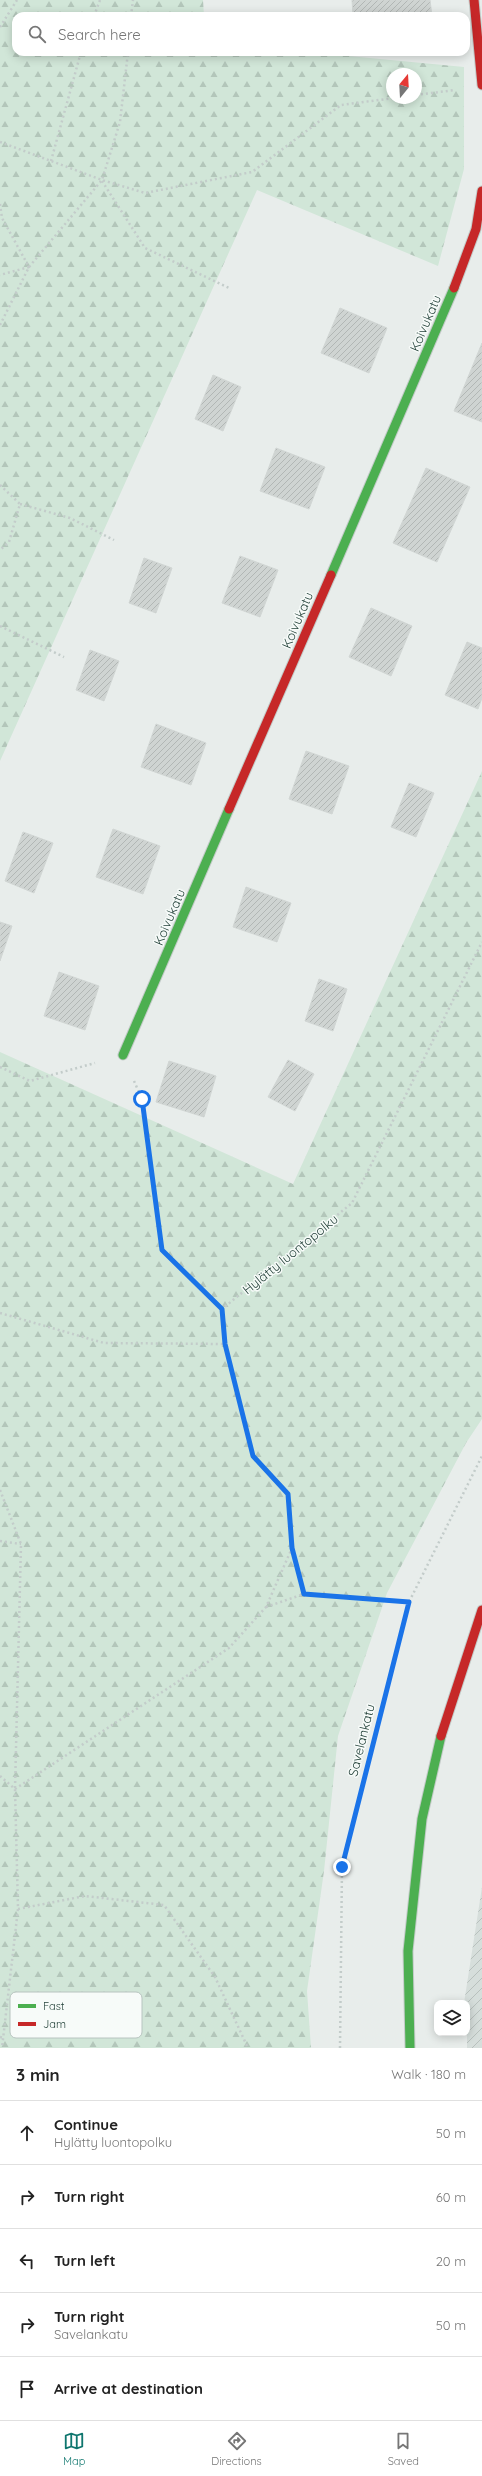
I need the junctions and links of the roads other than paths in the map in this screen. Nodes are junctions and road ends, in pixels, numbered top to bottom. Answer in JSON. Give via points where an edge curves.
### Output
{"nodes":[{"id":1,"x":474,"y":0,"type":"edge"},
{"id":2,"x":482,"y":85,"type":"edge"},
{"id":3,"x":482,"y":191,"type":"edge"},
{"id":4,"x":123,"y":1055,"type":"road end"},
{"id":5,"x":482,"y":1610,"type":"edge"},
{"id":6,"x":410,"y":2048,"type":"edge"}],
"edges":[{"from":1,"to":2,"type":"street"},
{"from":3,"to":4,"type":"street","name":"Koivukatu","via":[[476,229],[443,317]]},
{"from":5,"to":6,"type":"street","via":[[444,1719],[422,1819],[408,1951]]}]}
